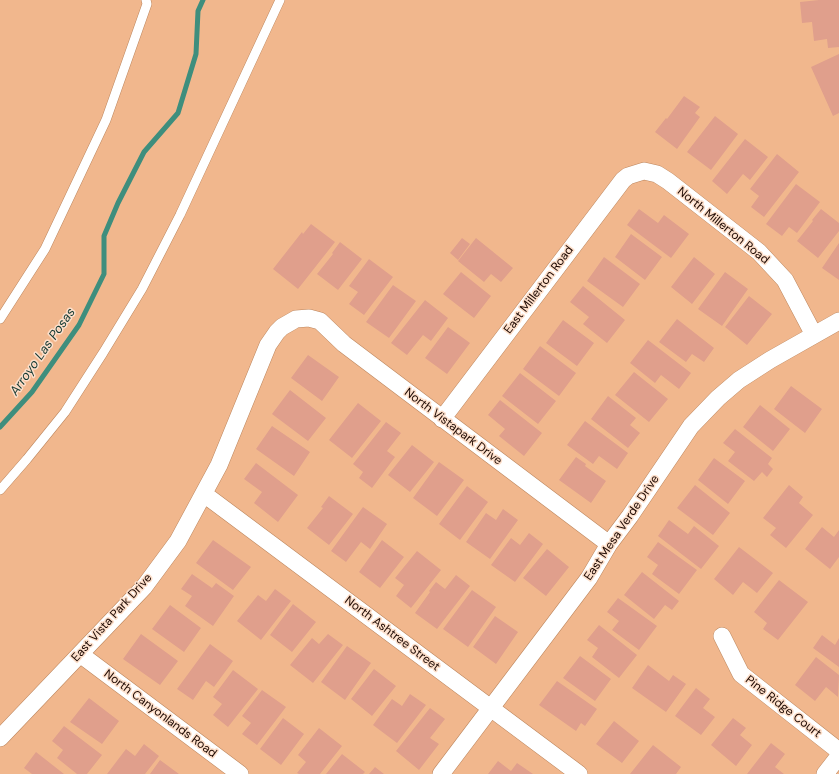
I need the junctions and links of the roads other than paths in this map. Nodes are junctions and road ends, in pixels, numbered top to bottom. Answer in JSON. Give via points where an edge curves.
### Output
{"nodes":[{"id":1,"x":146,"y":0,"type":"edge"},
{"id":2,"x":280,"y":0,"type":"edge"},
{"id":3,"x":644,"y":171,"type":"joint"},
{"id":4,"x":0,"y":319,"type":"edge"},
{"id":5,"x":296,"y":319,"type":"joint"},
{"id":6,"x":839,"y":321,"type":"edge"},
{"id":7,"x":814,"y":335,"type":"junction"},
{"id":8,"x":442,"y":419,"type":"junction"},
{"id":9,"x":0,"y":490,"type":"edge"},
{"id":10,"x":204,"y":494,"type":"junction"},
{"id":11,"x":609,"y":544,"type":"junction"},
{"id":12,"x":722,"y":636,"type":"dead end"},
{"id":13,"x":80,"y":654,"type":"junction"},
{"id":14,"x":491,"y":708,"type":"junction"},
{"id":15,"x":0,"y":738,"type":"edge"},
{"id":16,"x":839,"y":751,"type":"edge"},
{"id":17,"x":839,"y":756,"type":"edge"},
{"id":18,"x":240,"y":774,"type":"edge"},
{"id":19,"x":441,"y":774,"type":"edge"},
{"id":20,"x":579,"y":774,"type":"edge"},
{"id":21,"x":826,"y":774,"type":"edge"}],
"edges":[{"from":1,"to":4,"type":"lane","via":[[147,4],[102,127],[45,249]]},
{"from":2,"to":9,"type":"lane","via":[[180,215],[142,289],[65,412]]},
{"from":3,"to":7,"type":"street","name":"North Millerton Road","via":[[657,174],[668,181],[759,252],[785,280]]},
{"from":3,"to":8,"type":"street","name":"East Millerton Road","via":[[622,180]]},
{"from":5,"to":8,"type":"street","name":"North Vistapark Drive","via":[[309,318],[320,321],[344,344]]},
{"from":5,"to":10,"type":"street","name":"East Vista Park Drive","via":[[282,327],[268,345],[219,465]]},
{"from":6,"to":7,"type":"street","name":"East Mesa Verde Drive"},
{"from":7,"to":11,"type":"street","name":"East Mesa Verde Drive","via":[[739,380],[718,398],[691,426]]},
{"from":8,"to":11,"type":"street","name":"North Vistapark Drive"},
{"from":10,"to":13,"type":"street","name":"East Vista Park Drive","via":[[178,541],[144,587]]},
{"from":10,"to":14,"type":"street","name":"North Ashtree Street"},
{"from":11,"to":14,"type":"street","name":"East Mesa Verde Drive","via":[[589,578]]},
{"from":12,"to":16,"type":"street","name":"Pine Ridge Court","via":[[741,674]]},
{"from":13,"to":15,"type":"street","name":"East Vista Park Drive"},
{"from":13,"to":18,"type":"street","name":"North Canyonlands Road"},
{"from":14,"to":19,"type":"street","name":"East Mesa Verde Drive"},
{"from":14,"to":20,"type":"street","name":"North Ashtree Street"},
{"from":17,"to":21,"type":"street"}]}
